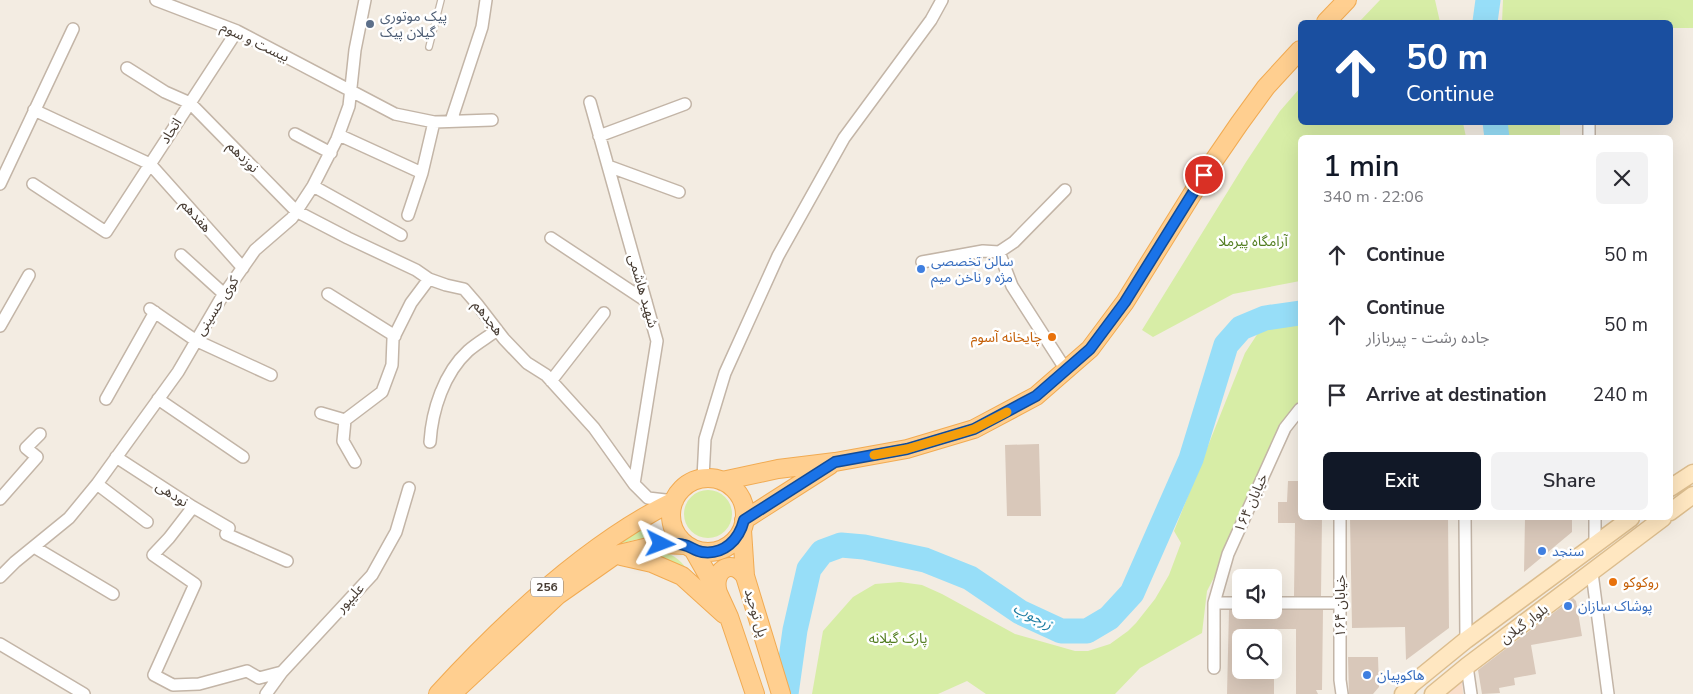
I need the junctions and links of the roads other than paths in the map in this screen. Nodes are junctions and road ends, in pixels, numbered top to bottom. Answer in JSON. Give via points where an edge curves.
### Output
{"nodes":[{"id":1,"x":156,"y":0,"type":"edge"},
{"id":2,"x":365,"y":0,"type":"edge"},
{"id":3,"x":441,"y":0,"type":"edge"},
{"id":4,"x":486,"y":0,"type":"edge"},
{"id":5,"x":942,"y":0,"type":"edge"},
{"id":6,"x":1347,"y":0,"type":"edge"},
{"id":7,"x":1328,"y":20,"type":"edge"},
{"id":8,"x":73,"y":29,"type":"dead end"},
{"id":9,"x":237,"y":31,"type":"junction"},
{"id":10,"x":429,"y":48,"type":"dead end"},
{"id":11,"x":1298,"y":52,"type":"edge"},
{"id":12,"x":127,"y":68,"type":"dead end"},
{"id":13,"x":351,"y":91,"type":"junction"},
{"id":14,"x":590,"y":102,"type":"dead end"},
{"id":15,"x":190,"y":103,"type":"junction"},
{"id":16,"x":686,"y":104,"type":"dead end"},
{"id":17,"x":34,"y":110,"type":"junction"},
{"id":18,"x":492,"y":120,"type":"dead end"},
{"id":19,"x":434,"y":122,"type":"junction"},
{"id":20,"x":451,"y":122,"type":"junction"},
{"id":21,"x":295,"y":134,"type":"dead end"},
{"id":22,"x":339,"y":135,"type":"junction"},
{"id":23,"x":599,"y":136,"type":"junction"},
{"id":24,"x":331,"y":153,"type":"junction"},
{"id":25,"x":150,"y":164,"type":"junction"},
{"id":26,"x":608,"y":166,"type":"junction"},
{"id":27,"x":422,"y":173,"type":"junction"},
{"id":28,"x":0,"y":184,"type":"edge"},
{"id":29,"x":34,"y":184,"type":"dead end"},
{"id":30,"x":313,"y":186,"type":"junction"},
{"id":31,"x":1065,"y":190,"type":"dead end"},
{"id":32,"x":679,"y":192,"type":"dead end"},
{"id":33,"x":296,"y":211,"type":"junction"},
{"id":34,"x":408,"y":215,"type":"dead end"},
{"id":35,"x":401,"y":235,"type":"dead end"},
{"id":36,"x":551,"y":238,"type":"dead end"},
{"id":37,"x":999,"y":252,"type":"junction"},
{"id":38,"x":181,"y":255,"type":"dead end"},
{"id":39,"x":922,"y":262,"type":"dead end"},
{"id":40,"x":243,"y":268,"type":"junction"},
{"id":41,"x":29,"y":275,"type":"dead end"},
{"id":42,"x":430,"y":279,"type":"junction"},
{"id":43,"x":224,"y":294,"type":"junction"},
{"id":44,"x":328,"y":294,"type":"dead end"},
{"id":45,"x":646,"y":301,"type":"junction"},
{"id":46,"x":604,"y":313,"type":"dead end"},
{"id":47,"x":0,"y":326,"type":"edge"},
{"id":48,"x":497,"y":330,"type":"junction"},
{"id":49,"x":395,"y":336,"type":"junction"},
{"id":50,"x":195,"y":340,"type":"junction"},
{"id":51,"x":1066,"y":370,"type":"junction"},
{"id":52,"x":272,"y":374,"type":"dead end"},
{"id":53,"x":551,"y":381,"type":"junction"},
{"id":54,"x":106,"y":399,"type":"dead end"},
{"id":55,"x":158,"y":399,"type":"junction"},
{"id":56,"x":1298,"y":412,"type":"edge"},
{"id":57,"x":321,"y":414,"type":"dead end"},
{"id":58,"x":345,"y":420,"type":"junction"},
{"id":59,"x":40,"y":434,"type":"dead end"},
{"id":60,"x":430,"y":442,"type":"dead end"},
{"id":61,"x":116,"y":457,"type":"junction"},
{"id":62,"x":243,"y":457,"type":"dead end"},
{"id":63,"x":355,"y":462,"type":"dead end"},
{"id":64,"x":835,"y":462,"type":"junction"},
{"id":65,"x":1693,"y":473,"type":"edge"},
{"id":66,"x":703,"y":478,"type":"junction"},
{"id":67,"x":722,"y":481,"type":"junction"},
{"id":68,"x":97,"y":484,"type":"junction"},
{"id":69,"x":634,"y":484,"type":"junction"},
{"id":70,"x":1673,"y":486,"type":"edge"},
{"id":71,"x":409,"y":488,"type":"dead end"},
{"id":72,"x":1693,"y":496,"type":"edge"},
{"id":73,"x":0,"y":499,"type":"edge"},
{"id":74,"x":674,"y":501,"type":"junction"},
{"id":75,"x":193,"y":508,"type":"junction"},
{"id":76,"x":1673,"y":510,"type":"edge"},
{"id":77,"x":1340,"y":520,"type":"edge"},
{"id":78,"x":1465,"y":520,"type":"edge"},
{"id":79,"x":1595,"y":520,"type":"edge"},
{"id":80,"x":1628,"y":520,"type":"edge"},
{"id":81,"x":1660,"y":520,"type":"edge"},
{"id":82,"x":147,"y":522,"type":"dead end"},
{"id":83,"x":743,"y":525,"type":"junction"},
{"id":84,"x":1595,"y":544,"type":"junction"},
{"id":85,"x":34,"y":547,"type":"junction"},
{"id":86,"x":689,"y":547,"type":"junction"},
{"id":87,"x":615,"y":555,"type":"junction"},
{"id":88,"x":287,"y":561,"type":"dead end"},
{"id":89,"x":1592,"y":573,"type":"junction"},
{"id":90,"x":745,"y":576,"type":"junction"},
{"id":91,"x":0,"y":577,"type":"edge"},
{"id":92,"x":718,"y":593,"type":"junction"},
{"id":93,"x":113,"y":594,"type":"dead end"},
{"id":94,"x":1214,"y":603,"type":"junction"},
{"id":95,"x":1232,"y":603,"type":"edge"},
{"id":96,"x":1282,"y":603,"type":"edge"},
{"id":97,"x":1340,"y":603,"type":"junction"},
{"id":98,"x":729,"y":617,"type":"junction"},
{"id":99,"x":1466,"y":640,"type":"junction"},
{"id":100,"x":0,"y":644,"type":"edge"},
{"id":101,"x":1467,"y":666,"type":"junction"},
{"id":102,"x":1214,"y":668,"type":"dead end"},
{"id":103,"x":282,"y":672,"type":"junction"},
{"id":104,"x":84,"y":694,"type":"edge"},
{"id":105,"x":266,"y":694,"type":"edge"},
{"id":106,"x":438,"y":694,"type":"edge"},
{"id":107,"x":452,"y":694,"type":"edge"},
{"id":108,"x":755,"y":694,"type":"edge"},
{"id":109,"x":780,"y":694,"type":"edge"},
{"id":110,"x":1342,"y":694,"type":"edge"},
{"id":111,"x":1403,"y":694,"type":"edge"},
{"id":112,"x":1433,"y":694,"type":"edge"},
{"id":113,"x":1471,"y":694,"type":"edge"},
{"id":114,"x":1608,"y":694,"type":"edge"}],
"edges":[{"from":1,"to":9,"type":"street","name":"بیست و سوم"},
{"from":2,"to":13,"type":"street","name":"کوی حسینی"},
{"from":3,"to":10,"type":"lane"},
{"from":4,"to":20,"type":"street","via":[[482,27]]},
{"from":5,"to":66,"type":"street","via":[[931,20],[844,138],[778,256],[725,373],[706,439]]},
{"from":6,"to":7,"type":"main road"},
{"from":8,"to":17,"type":"street"},
{"from":9,"to":13,"type":"street","name":"بیست و سوم"},
{"from":9,"to":15,"type":"street","name":"اتحاد"},
{"from":11,"to":51,"type":"main road","via":[[1238,124],[1125,302],[1090,349]]},
{"from":12,"to":15,"type":"street","via":[[164,92]]},
{"from":13,"to":19,"type":"street","name":"بیست و سوم","via":[[395,114]]},
{"from":13,"to":22,"type":"street","name":"کوی حسینی"},
{"from":14,"to":23,"type":"street","name":"شهید هاشمی"},
{"from":15,"to":25,"type":"street","name":"اتحاد"},
{"from":15,"to":33,"type":"street","name":"نوزدهم"},
{"from":16,"to":23,"type":"street"},
{"from":17,"to":25,"type":"street"},
{"from":17,"to":28,"type":"street"},
{"from":18,"to":20,"type":"street","name":"بیست و سوم"},
{"from":19,"to":20,"type":"street","name":"بیست و سوم"},
{"from":19,"to":27,"type":"street"},
{"from":21,"to":24,"type":"street"},
{"from":22,"to":24,"type":"street","name":"کوی حسینی"},
{"from":22,"to":27,"type":"street"},
{"from":23,"to":26,"type":"street","name":"شهید هاشمی"},
{"from":24,"to":30,"type":"street","name":"کوی حسینی"},
{"from":25,"to":29,"type":"street","name":"اتحاد","via":[[106,232]]},
{"from":25,"to":40,"type":"street","name":"هفدهم"},
{"from":26,"to":32,"type":"street"},
{"from":26,"to":45,"type":"street","name":"شهید هاشمی"},
{"from":27,"to":34,"type":"street"},
{"from":30,"to":33,"type":"street","name":"کوی حسینی"},
{"from":30,"to":35,"type":"street"},
{"from":31,"to":37,"type":"street","via":[[1014,242]]},
{"from":33,"to":40,"type":"street","name":"کوی حسینی","via":[[255,250]]},
{"from":33,"to":42,"type":"street","name":"هجدهم"},
{"from":36,"to":45,"type":"street"},
{"from":37,"to":39,"type":"street","via":[[982,251]]},
{"from":37,"to":51,"type":"street","via":[[1012,286]]},
{"from":38,"to":43,"type":"street"},
{"from":40,"to":43,"type":"street","name":"کوی حسینی"},
{"from":41,"to":47,"type":"street"},
{"from":42,"to":48,"type":"street","name":"هجدهم","via":[[464,289]]},
{"from":42,"to":49,"type":"street","via":[[410,303]]},
{"from":43,"to":50,"type":"street","name":"کوی حسینی"},
{"from":44,"to":49,"type":"street"},
{"from":45,"to":69,"type":"street","name":"شهید هاشمی","via":[[657,341]]},
{"from":46,"to":53,"type":"street"},
{"from":48,"to":53,"type":"street","name":"هجدهم","via":[[526,363]]},
{"from":48,"to":60,"type":"street","via":[[468,351],[452,371],[438,399]]},
{"from":49,"to":58,"type":"street","via":[[392,365],[382,392]]},
{"from":50,"to":52,"type":"street"},
{"from":50,"to":54,"type":"street","via":[[152,311]]},
{"from":50,"to":55,"type":"street","name":"کوی حسینی","via":[[178,372]]},
{"from":51,"to":64,"type":"main road","via":[[1036,396],[974,429],[907,449]]},
{"from":53,"to":69,"type":"street","name":"هجدهم","via":[[594,428]]},
{"from":55,"to":61,"type":"street","name":"کوی حسینی"},
{"from":55,"to":62,"type":"street"},
{"from":56,"to":94,"type":"street","name":"خیابان ۱۶۴","via":[[1286,428],[1228,554]]},
{"from":57,"to":58,"type":"street"},
{"from":58,"to":63,"type":"street","via":[[343,441]]},
{"from":59,"to":73,"type":"street","via":[[26,448],[36,457]]},
{"from":61,"to":68,"type":"street","name":"کوی حسینی"},
{"from":61,"to":75,"type":"street","name":"نودهی"},
{"from":64,"to":67,"type":"main road","via":[[778,469]]},
{"from":64,"to":83,"type":"main road"},
{"from":65,"to":70,"type":"main road"},
{"from":66,"to":67,"type":"main road"},
{"from":66,"to":74,"type":"main road","number":"256","via":[[678,492]]},
{"from":67,"to":83,"type":"main road","via":[[742,501]]},
{"from":68,"to":82,"type":"street"},
{"from":68,"to":85,"type":"street","name":"کوی حسینی","via":[[69,518]]},
{"from":69,"to":74,"type":"street","name":"هجدهم","via":[[648,498]]},
{"from":71,"to":103,"type":"street","name":"علیپور","via":[[396,532],[372,574]]},
{"from":72,"to":76,"type":"main road"},
{"from":74,"to":86,"type":"main road","via":[[671,510],[673,529]]},
{"from":74,"to":106,"type":"main road","number":"256","via":[[637,520],[579,561],[468,661]]},
{"from":75,"to":88,"type":"street","name":"نودهی","via":[[229,528],[226,534]]},
{"from":75,"to":103,"type":"street","via":[[153,555],[195,584],[154,675],[173,685],[198,684],[247,671],[260,678]]},
{"from":77,"to":97,"type":"street","name":"۱۶۴ خیابان"},
{"from":78,"to":99,"type":"street"},
{"from":79,"to":84,"type":"street"},
{"from":80,"to":84,"type":"main road","name":"بلوار گیلان"},
{"from":81,"to":89,"type":"main road","name":"بلوار گیلان"},
{"from":83,"to":86,"type":"main road","number":"256","via":[[737,538],[722,550],[702,552]]},
{"from":83,"to":90,"type":"main road","name":"پل توحید"},
{"from":84,"to":99,"type":"main road","name":"بلوار گیلان"},
{"from":85,"to":91,"type":"street","name":"کوی حسینی"},
{"from":85,"to":93,"type":"street"},
{"from":86,"to":87,"type":"main road","number":"256","via":[[661,544]]},
{"from":86,"to":92,"type":"main road","name":"پل توحید"},
{"from":87,"to":98,"type":"main road","via":[[652,563],[682,576]]},
{"from":87,"to":107,"type":"main road","number":"256","via":[[558,595]]},
{"from":89,"to":101,"type":"main road","name":"بلوار گیلان"},
{"from":89,"to":114,"type":"street"},
{"from":90,"to":92,"type":"main road","via":[[738,569],[725,568],[716,578]]},
{"from":90,"to":109,"type":"main road","name":"پل توحید"},
{"from":92,"to":98,"type":"main road","name":"پل توحید"},
{"from":94,"to":95,"type":"street"},
{"from":94,"to":102,"type":"street","name":"خیابان ۱۶۴"},
{"from":96,"to":97,"type":"street"},
{"from":97,"to":110,"type":"street","name":"۱۶۴ خیابان"},
{"from":98,"to":108,"type":"main road","name":"پل توحید"},
{"from":99,"to":111,"type":"main road","name":"بلوار گیلان"},
{"from":100,"to":104,"type":"street"},
{"from":101,"to":112,"type":"main road","name":"بلوار گیلان"},
{"from":101,"to":113,"type":"street"},
{"from":103,"to":105,"type":"street","name":"علیپور"}]}
